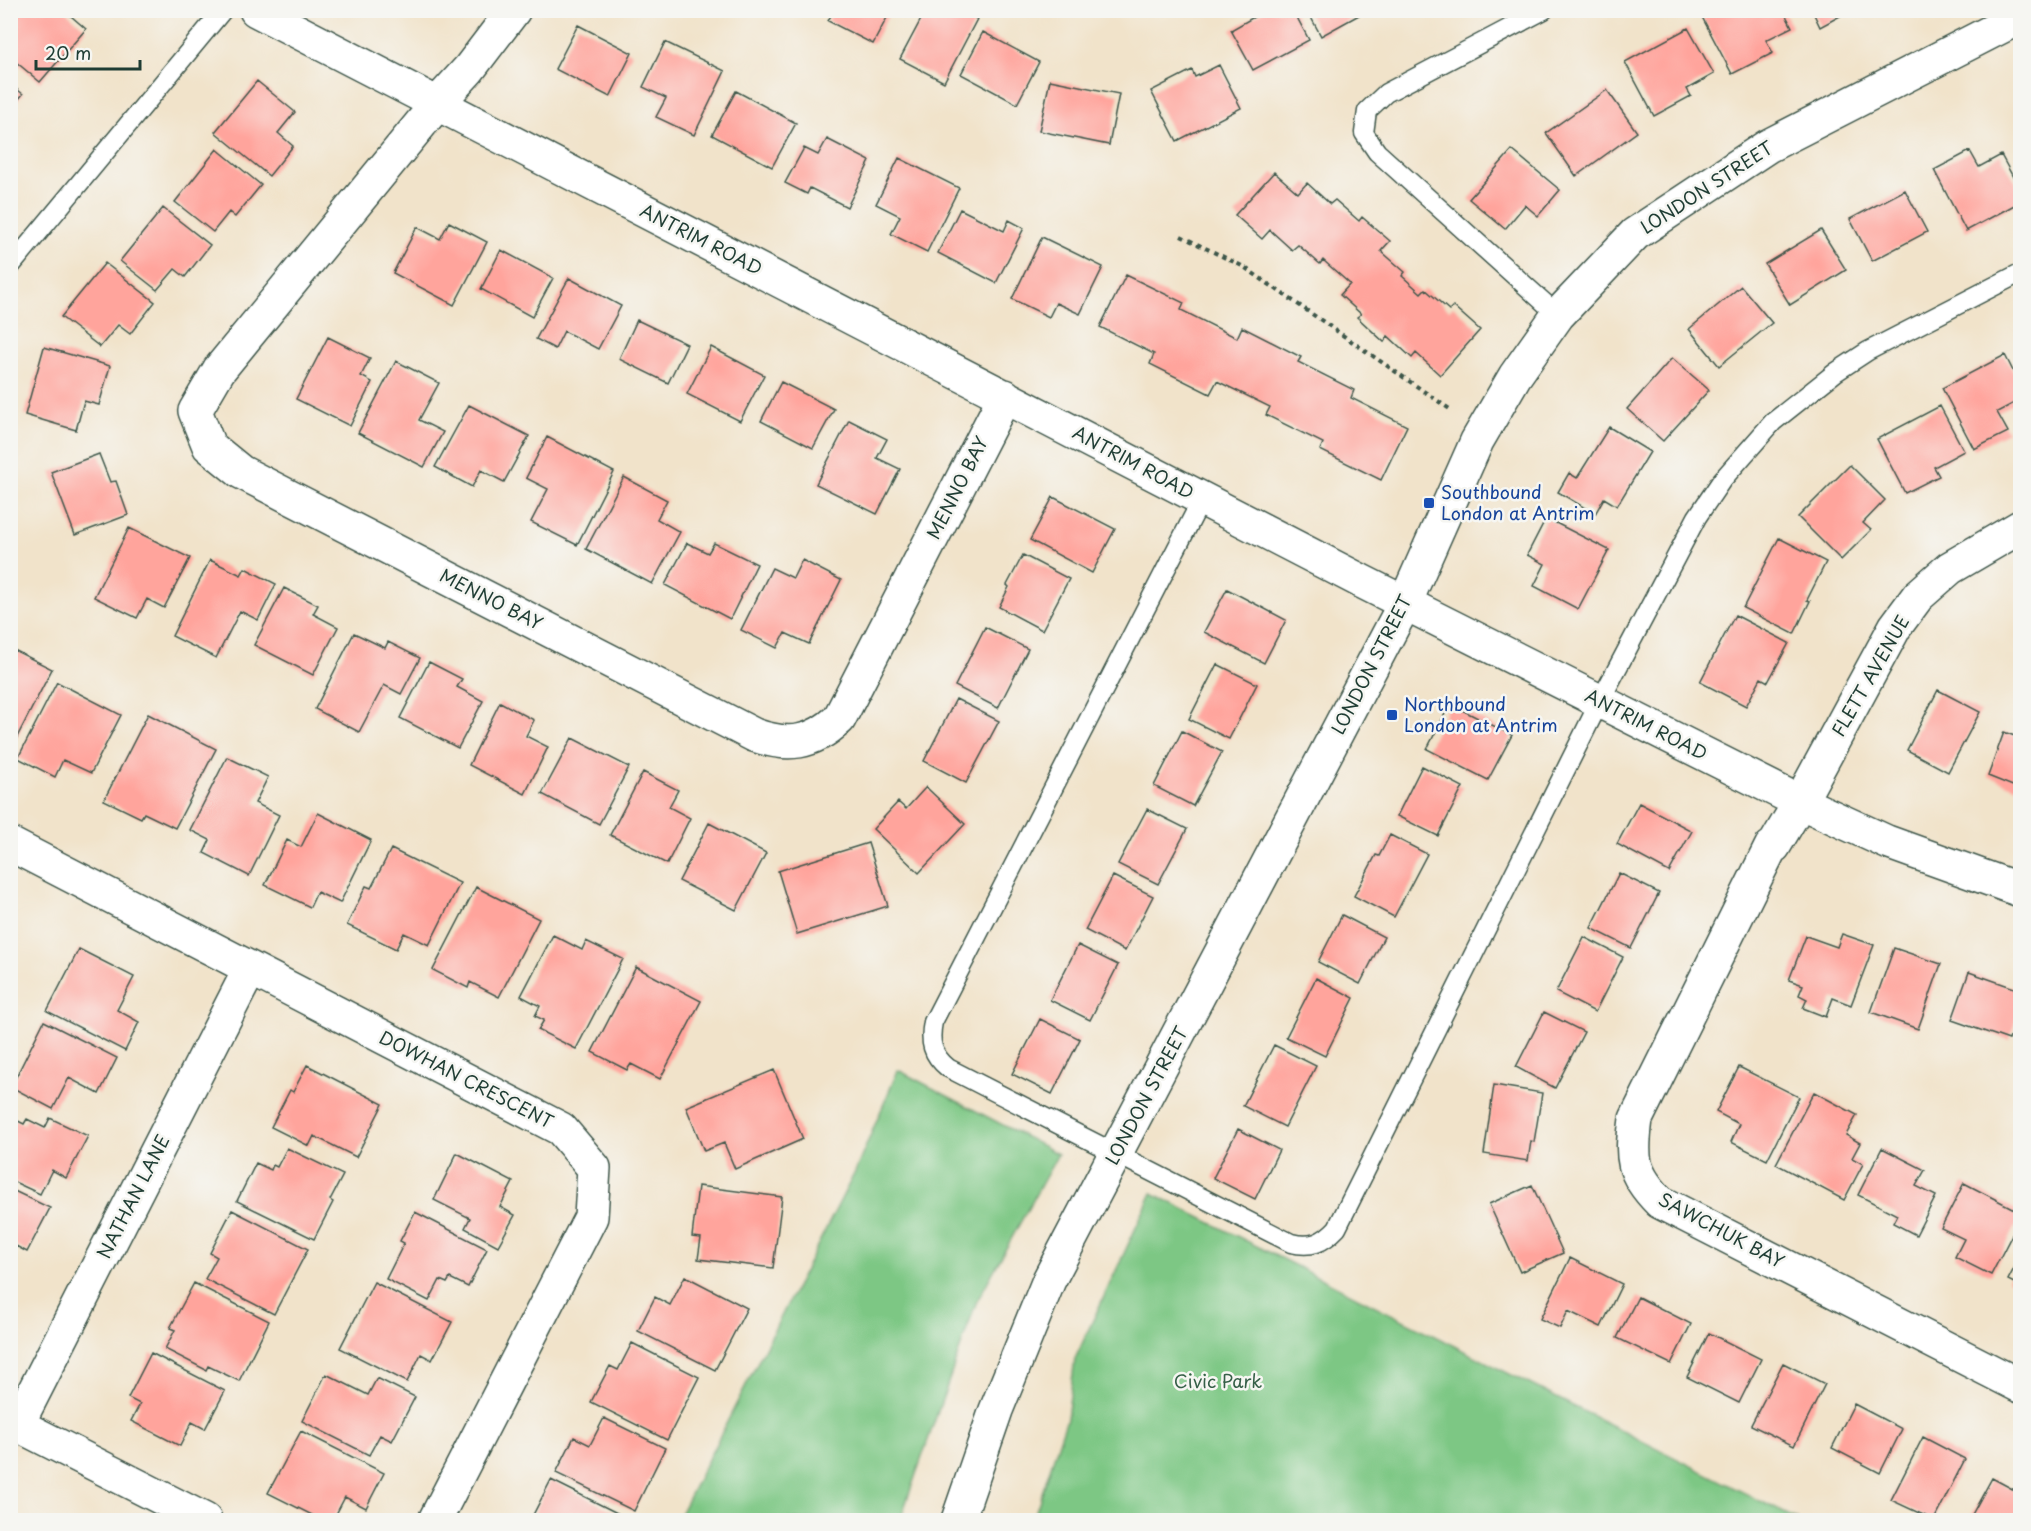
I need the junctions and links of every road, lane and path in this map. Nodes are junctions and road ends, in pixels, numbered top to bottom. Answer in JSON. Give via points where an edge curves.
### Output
{"nodes":[{"id":1,"x":223,"y":10,"type":"edge"},
{"id":2,"x":256,"y":10,"type":"edge"},
{"id":3,"x":514,"y":10,"type":"edge"},
{"id":4,"x":1544,"y":10,"type":"edge"},
{"id":5,"x":2020,"y":17,"type":"edge"},
{"id":6,"x":437,"y":104,"type":"junction"},
{"id":7,"x":1181,"y":236,"type":"dead end"},
{"id":8,"x":10,"y":267,"type":"edge"},
{"id":9,"x":2020,"y":273,"type":"edge"},
{"id":10,"x":1558,"y":315,"type":"junction"},
{"id":11,"x":1005,"y":396,"type":"junction"},
{"id":12,"x":1451,"y":410,"type":"dead end"},
{"id":13,"x":1202,"y":499,"type":"junction"},
{"id":14,"x":2020,"y":526,"type":"edge"},
{"id":15,"x":1405,"y":603,"type":"junction"},
{"id":16,"x":1600,"y":701,"type":"junction"},
{"id":17,"x":1800,"y":802,"type":"junction"},
{"id":18,"x":10,"y":844,"type":"edge"},
{"id":19,"x":2020,"y":890,"type":"edge"},
{"id":20,"x":250,"y":969,"type":"junction"},
{"id":21,"x":1117,"y":1154,"type":"junction"},
{"id":22,"x":2020,"y":1386,"type":"edge"},
{"id":23,"x":14,"y":1423,"type":"edge"},
{"id":24,"x":205,"y":1521,"type":"edge"},
{"id":25,"x":435,"y":1521,"type":"edge"},
{"id":26,"x":958,"y":1521,"type":"edge"}],
"edges":[{"from":1,"to":8,"type":"lane"},
{"from":2,"to":6,"type":"street","name":"ANTRIM ROAD"},
{"from":3,"to":6,"type":"street"},
{"from":4,"to":10,"type":"lane","via":[[1386,93],[1367,111],[1364,133],[1377,152]]},
{"from":5,"to":10,"type":"street","name":"LONDON STREET","via":[[1768,146],[1635,234]]},
{"from":6,"to":11,"type":"street","name":"ANTRIM ROAD"},
{"from":6,"to":11,"type":"street","name":"MENNO BAY","via":[[219,370],[195,411],[209,446],[241,472],[272,488],[754,735],[785,743],[816,736],[839,719]]},
{"from":7,"to":12,"type":"path","via":[[1244,267]]},
{"from":9,"to":16,"type":"lane","via":[[1868,351],[1773,422],[1722,480],[1697,517]]},
{"from":10,"to":15,"type":"street","name":"LONDON STREET","via":[[1515,376],[1477,441]]},
{"from":11,"to":13,"type":"street","name":"ANTRIM ROAD"},
{"from":13,"to":15,"type":"street","name":"ANTRIM ROAD"},
{"from":13,"to":21,"type":"lane","via":[[933,1022],[930,1036],[932,1049],[948,1068]]},
{"from":14,"to":17,"type":"street","name":"FLETT AVENUE","via":[[1950,568],[1918,596],[1895,627]]},
{"from":15,"to":16,"type":"street","name":"ANTRIM ROAD"},
{"from":15,"to":21,"type":"street","name":"LONDON STREET"},
{"from":16,"to":17,"type":"street","name":"ANTRIM ROAD"},
{"from":16,"to":21,"type":"lane","via":[[1337,1228],[1328,1238],[1316,1245],[1291,1243]]},
{"from":17,"to":19,"type":"street","name":"ANTRIM ROAD","via":[[1887,842]]},
{"from":17,"to":22,"type":"street","name":"SAWCHUK BAY","via":[[1771,847],[1636,1119],[1634,1165],[1644,1186],[1660,1202]]},
{"from":18,"to":20,"type":"street","name":"DOWHAN CRESCENT"},
{"from":20,"to":23,"type":"street","name":"NATHAN LANE"},
{"from":20,"to":25,"type":"street","name":"DOWHAN CRESCENT","via":[[561,1128],[594,1168],[591,1217]]},
{"from":21,"to":26,"type":"street","name":"LONDON STREET","via":[[1049,1280],[996,1410]]},
{"from":23,"to":24,"type":"street"}]}
